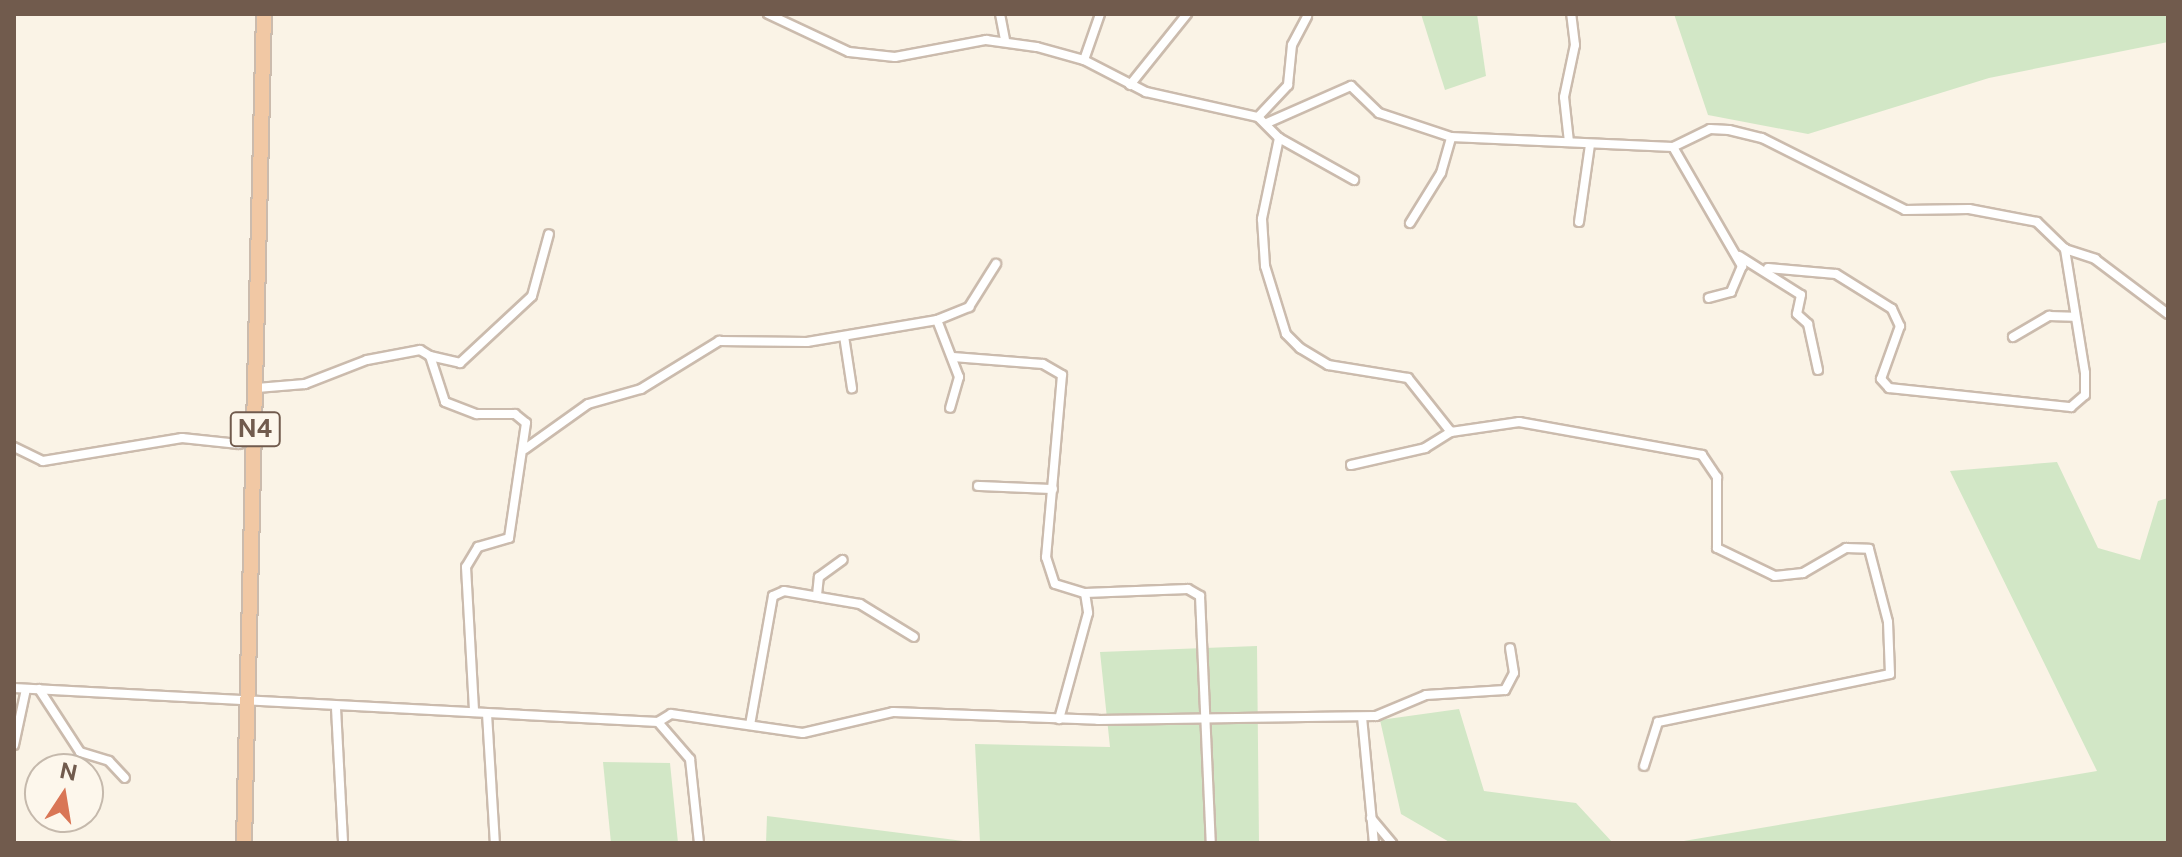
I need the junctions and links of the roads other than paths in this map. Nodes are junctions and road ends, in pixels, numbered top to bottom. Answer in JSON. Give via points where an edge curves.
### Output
{"nodes":[{"id":1,"x":264,"y":14,"type":"edge"},
{"id":2,"x":768,"y":14,"type":"edge"},
{"id":3,"x":1000,"y":14,"type":"edge"},
{"id":4,"x":1100,"y":14,"type":"edge"},
{"id":5,"x":1187,"y":14,"type":"edge"},
{"id":6,"x":1571,"y":14,"type":"edge"},
{"id":7,"x":1307,"y":17,"type":"dead end"},
{"id":8,"x":1005,"y":40,"type":"junction"},
{"id":9,"x":1084,"y":60,"type":"junction"},
{"id":10,"x":1130,"y":85,"type":"junction"},
{"id":11,"x":1258,"y":117,"type":"junction"},
{"id":12,"x":1267,"y":123,"type":"junction"},
{"id":13,"x":1451,"y":137,"type":"junction"},
{"id":14,"x":1279,"y":138,"type":"junction"},
{"id":15,"x":1569,"y":142,"type":"junction"},
{"id":16,"x":1590,"y":145,"type":"junction"},
{"id":17,"x":1673,"y":147,"type":"junction"},
{"id":18,"x":1354,"y":180,"type":"dead end"},
{"id":19,"x":1579,"y":222,"type":"dead end"},
{"id":20,"x":1410,"y":223,"type":"dead end"},
{"id":21,"x":549,"y":234,"type":"dead end"},
{"id":22,"x":2065,"y":249,"type":"junction"},
{"id":23,"x":1739,"y":256,"type":"junction"},
{"id":24,"x":996,"y":264,"type":"dead end"},
{"id":25,"x":1768,"y":268,"type":"junction"},
{"id":26,"x":1709,"y":298,"type":"dead end"},
{"id":27,"x":2168,"y":314,"type":"edge"},
{"id":28,"x":2073,"y":317,"type":"junction"},
{"id":29,"x":937,"y":320,"type":"junction"},
{"id":30,"x":844,"y":336,"type":"junction"},
{"id":31,"x":2013,"y":337,"type":"dead end"},
{"id":32,"x":430,"y":356,"type":"junction"},
{"id":33,"x":953,"y":357,"type":"junction"},
{"id":34,"x":1818,"y":370,"type":"dead end"},
{"id":35,"x":257,"y":388,"type":"junction"},
{"id":36,"x":852,"y":388,"type":"dead end"},
{"id":37,"x":950,"y":408,"type":"dead end"},
{"id":38,"x":1451,"y":432,"type":"junction"},
{"id":39,"x":255,"y":438,"type":"junction"},
{"id":40,"x":14,"y":447,"type":"edge"},
{"id":41,"x":524,"y":450,"type":"junction"},
{"id":42,"x":1351,"y":465,"type":"dead end"},
{"id":43,"x":978,"y":486,"type":"dead end"},
{"id":44,"x":1053,"y":489,"type":"junction"},
{"id":45,"x":842,"y":560,"type":"dead end"},
{"id":46,"x":1085,"y":593,"type":"junction"},
{"id":47,"x":817,"y":595,"type":"junction"},
{"id":48,"x":914,"y":637,"type":"dead end"},
{"id":49,"x":1510,"y":648,"type":"dead end"},
{"id":50,"x":14,"y":688,"type":"edge"},
{"id":51,"x":26,"y":689,"type":"junction"},
{"id":52,"x":39,"y":689,"type":"junction"},
{"id":53,"x":249,"y":698,"type":"junction"},
{"id":54,"x":336,"y":708,"type":"junction"},
{"id":55,"x":474,"y":712,"type":"junction"},
{"id":56,"x":487,"y":714,"type":"junction"},
{"id":57,"x":1208,"y":716,"type":"junction"},
{"id":58,"x":1362,"y":717,"type":"junction"},
{"id":59,"x":1059,"y":719,"type":"junction"},
{"id":60,"x":658,"y":722,"type":"junction"},
{"id":61,"x":750,"y":725,"type":"junction"},
{"id":62,"x":14,"y":745,"type":"edge"},
{"id":63,"x":1644,"y":766,"type":"dead end"},
{"id":64,"x":125,"y":778,"type":"dead end"},
{"id":65,"x":1371,"y":817,"type":"junction"},
{"id":66,"x":244,"y":843,"type":"edge"},
{"id":67,"x":343,"y":843,"type":"edge"},
{"id":68,"x":495,"y":843,"type":"edge"},
{"id":69,"x":699,"y":843,"type":"edge"},
{"id":70,"x":1211,"y":843,"type":"edge"},
{"id":71,"x":1374,"y":843,"type":"edge"},
{"id":72,"x":1392,"y":843,"type":"edge"}],
"edges":[{"from":1,"to":35,"type":"highway","number":"N4"},
{"from":2,"to":8,"type":"street","via":[[849,52],[895,57]]},
{"from":3,"to":8,"type":"street"},
{"from":4,"to":9,"type":"street"},
{"from":5,"to":10,"type":"street"},
{"from":6,"to":15,"type":"street"},
{"from":7,"to":11,"type":"street","via":[[1292,45],[1288,85]]},
{"from":8,"to":9,"type":"street"},
{"from":9,"to":10,"type":"street"},
{"from":10,"to":11,"type":"street","via":[[1220,114]]},
{"from":11,"to":12,"type":"street"},
{"from":12,"to":13,"type":"street","via":[[1351,86],[1379,113]]},
{"from":12,"to":14,"type":"street"},
{"from":13,"to":15,"type":"street"},
{"from":13,"to":20,"type":"street","via":[[1441,173]]},
{"from":14,"to":18,"type":"street"},
{"from":14,"to":38,"type":"street","via":[[1262,219],[1265,266],[1286,334],[1328,365],[1408,378]]},
{"from":15,"to":16,"type":"street"},
{"from":16,"to":17,"type":"street"},
{"from":16,"to":19,"type":"street"},
{"from":17,"to":22,"type":"street","via":[[1710,129],[1762,138],[1905,210],[2010,213],[2037,222]]},
{"from":17,"to":23,"type":"street"},
{"from":21,"to":32,"type":"street","via":[[532,296],[460,363]]},
{"from":22,"to":27,"type":"street","via":[[2095,259]]},
{"from":22,"to":28,"type":"street"},
{"from":23,"to":25,"type":"street"},
{"from":23,"to":26,"type":"street","via":[[1741,280]]},
{"from":24,"to":29,"type":"street","via":[[969,307]]},
{"from":25,"to":28,"type":"street","via":[[1847,278],[1892,309],[1899,337],[1881,379],[1889,388],[2078,405],[2085,373]]},
{"from":25,"to":34,"type":"street","via":[[1801,295],[1797,314],[1808,324]]},
{"from":28,"to":31,"type":"street","via":[[2049,316]]},
{"from":29,"to":30,"type":"street"},
{"from":29,"to":33,"type":"street"},
{"from":30,"to":36,"type":"street"},
{"from":30,"to":41,"type":"street","via":[[719,341],[686,354],[641,389],[588,404]]},
{"from":32,"to":35,"type":"street","via":[[420,350],[378,358],[305,384]]},
{"from":32,"to":41,"type":"street","via":[[445,402],[477,414],[521,417]]},
{"from":33,"to":37,"type":"street","via":[[959,389]]},
{"from":33,"to":44,"type":"street","via":[[1043,364],[1062,375]]},
{"from":35,"to":39,"type":"highway","number":"N4"},
{"from":38,"to":42,"type":"street","via":[[1425,448]]},
{"from":38,"to":63,"type":"street","via":[[1519,422],[1702,455],[1717,477],[1717,548],[1775,576],[1803,573],[1846,548],[1869,549],[1888,622],[1890,674],[1658,722]]},
{"from":39,"to":40,"type":"street","via":[[239,444],[182,438],[43,461]]},
{"from":39,"to":53,"type":"highway","number":"N4"},
{"from":41,"to":55,"type":"street","via":[[509,538],[478,547],[466,567]]},
{"from":43,"to":44,"type":"street"},
{"from":44,"to":46,"type":"street","via":[[1051,572],[1063,590]]},
{"from":45,"to":47,"type":"street","via":[[819,577]]},
{"from":46,"to":57,"type":"street","via":[[1188,589],[1200,596],[1199,692]]},
{"from":46,"to":59,"type":"street","via":[[1088,613]]},
{"from":47,"to":48,"type":"street","via":[[876,609]]},
{"from":47,"to":61,"type":"street","via":[[773,596]]},
{"from":49,"to":58,"type":"street","via":[[1514,673],[1505,690],[1426,695]]},
{"from":50,"to":51,"type":"street"},
{"from":51,"to":52,"type":"street"},
{"from":51,"to":62,"type":"street"},
{"from":52,"to":53,"type":"street"},
{"from":52,"to":64,"type":"street","via":[[80,752],[109,761]]},
{"from":53,"to":54,"type":"street"},
{"from":53,"to":66,"type":"highway","number":"N4"},
{"from":54,"to":55,"type":"street"},
{"from":54,"to":67,"type":"street"},
{"from":55,"to":56,"type":"street"},
{"from":56,"to":60,"type":"street"},
{"from":56,"to":68,"type":"street"},
{"from":57,"to":58,"type":"street"},
{"from":57,"to":59,"type":"street"},
{"from":57,"to":70,"type":"street"},
{"from":58,"to":65,"type":"street"},
{"from":59,"to":61,"type":"street","via":[[893,712],[803,733]]},
{"from":60,"to":61,"type":"street","via":[[671,714]]},
{"from":60,"to":69,"type":"street","via":[[690,759]]},
{"from":65,"to":71,"type":"street"},
{"from":65,"to":72,"type":"street"}]}
